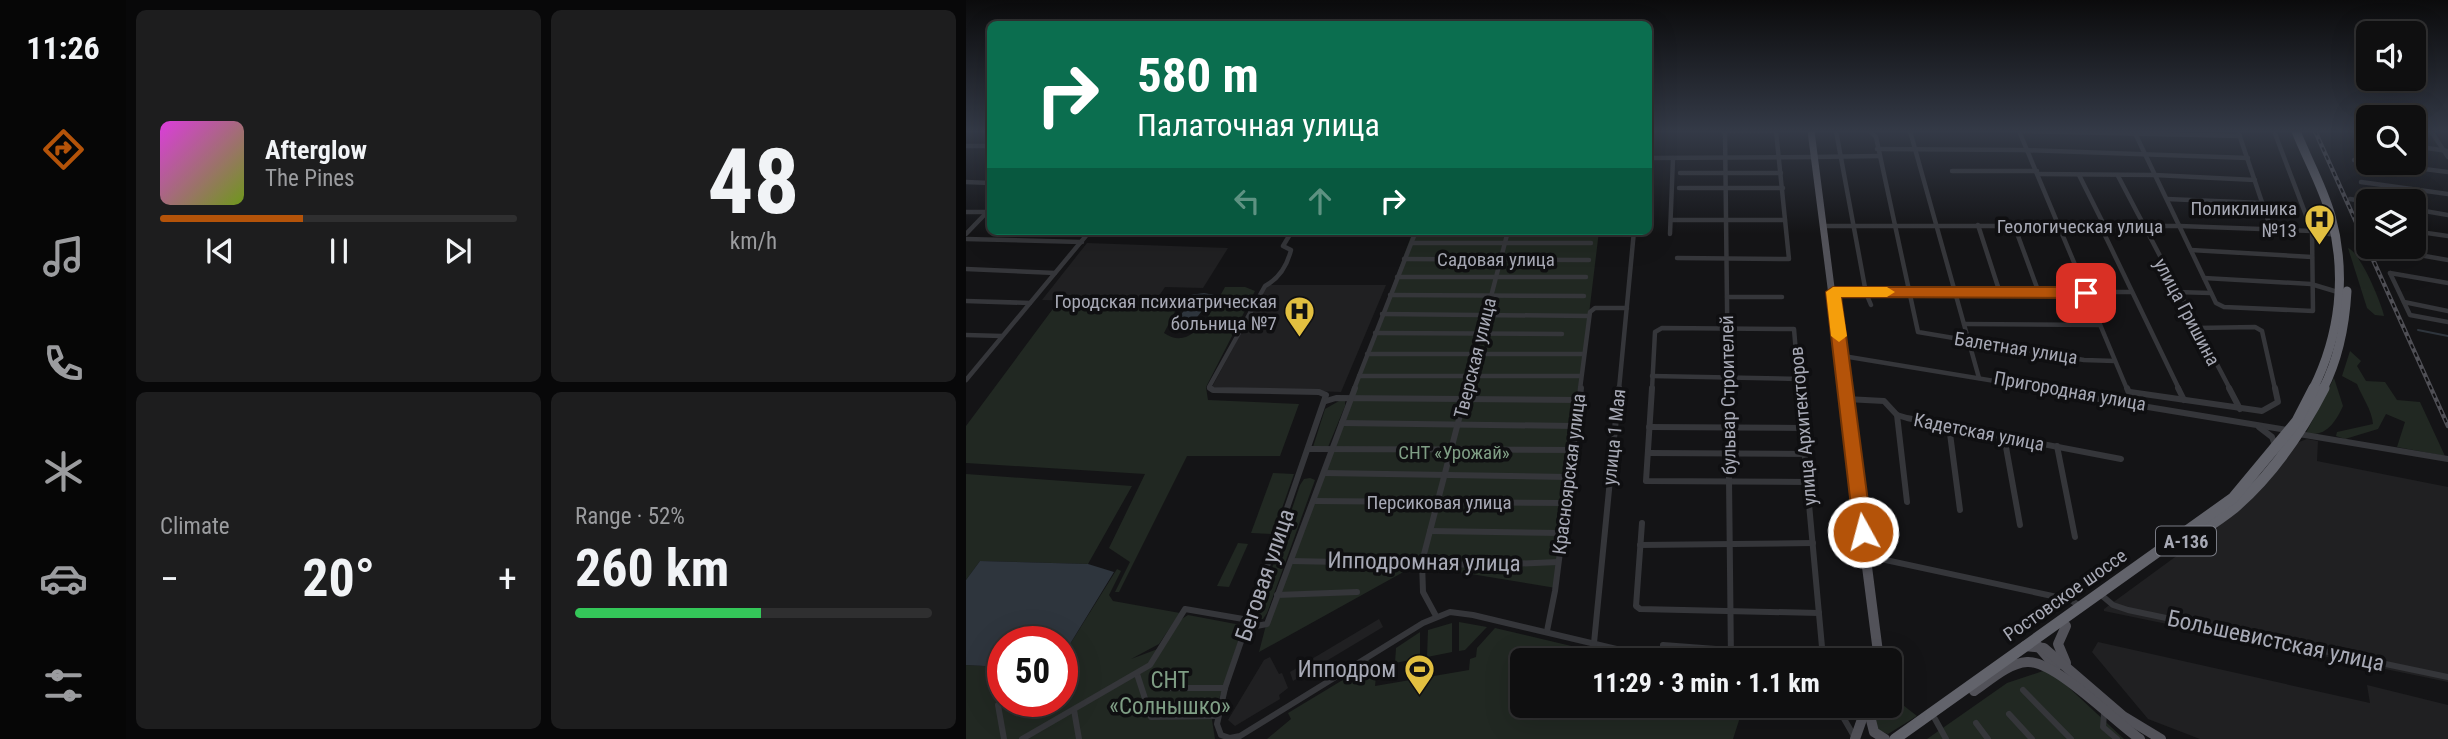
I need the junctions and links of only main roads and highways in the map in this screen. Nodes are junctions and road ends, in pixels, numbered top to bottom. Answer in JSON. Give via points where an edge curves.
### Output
{"nodes":[{"id":1,"x":1814,"y":165,"type":"edge"},
{"id":2,"x":1814,"y":165,"type":"edge"},
{"id":3,"x":2312,"y":165,"type":"edge"},
{"id":4,"x":2313,"y":165,"type":"edge"},
{"id":5,"x":1831,"y":292,"type":"junction"},
{"id":6,"x":2295,"y":432,"type":"junction"},
{"id":7,"x":2103,"y":597,"type":"junction"},
{"id":8,"x":2066,"y":626,"type":"junction"},
{"id":9,"x":2034,"y":643,"type":"junction"},
{"id":10,"x":1876,"y":648,"type":"edge"},
{"id":11,"x":2080,"y":678,"type":"junction"},
{"id":12,"x":1974,"y":691,"type":"junction"},
{"id":13,"x":2101,"y":711,"type":"junction"},
{"id":14,"x":1864,"y":718,"type":"edge"},
{"id":15,"x":1867,"y":718,"type":"edge"},
{"id":16,"x":1870,"y":718,"type":"edge"},
{"id":17,"x":2120,"y":734,"type":"edge"},
{"id":18,"x":1901,"y":738,"type":"edge"},
{"id":19,"x":1857,"y":739,"type":"edge"},
{"id":20,"x":1886,"y":739,"type":"edge"},
{"id":21,"x":2140,"y":739,"type":"edge"},
{"id":22,"x":2161,"y":739,"type":"edge"}],
"edges":[{"from":1,"to":5,"type":"main road"},
{"from":2,"to":5,"type":"main road"},
{"from":3,"to":6,"type":"highway","name":"Ростовское шоссе","number":"А-136","via":[[2335,235],[2341,293],[2327,361]]},
{"from":4,"to":6,"type":"highway","name":"Ростовское шоссе","number":"А-136","via":[[2335,217],[2347,296],[2331,369],[2319,399]]},
{"from":5,"to":10,"type":"main road"},
{"from":6,"to":7,"type":"highway","name":"Ростовское шоссе","number":"А-136","via":[[2276,447],[2233,498]]},
{"from":6,"to":7,"type":"highway","name":"Ростовское шоссе","number":"А-136","via":[[2239,503]]},
{"from":7,"to":8,"type":"highway","name":"Ростовское шоссе","number":"А-136"},
{"from":7,"to":9,"type":"highway","name":"Ростовское шоссе","number":"А-136"},
{"from":8,"to":9,"type":"highway","name":"Ростовское шоссе","number":"А-136"},
{"from":8,"to":11,"type":"main road","via":[[2058,648]]},
{"from":9,"to":11,"type":"main road"},
{"from":9,"to":12,"type":"highway","name":"Ростовское шоссе","number":"А-136"},
{"from":9,"to":13,"type":"main road"},
{"from":9,"to":18,"type":"highway","name":"Ростовское шоссе","number":"А-136"},
{"from":11,"to":22,"type":"main road","via":[[2123,716]]},
{"from":12,"to":13,"type":"main road","number":"А-136","via":[[2023,662],[2036,661],[2049,666]]},
{"from":12,"to":18,"type":"highway","name":"Ростовское шоссе","number":"А-136"},
{"from":13,"to":17,"type":"main road"},
{"from":14,"to":19,"type":"main road"},
{"from":15,"to":19,"type":"main road"},
{"from":16,"to":20,"type":"main road","number":"А-136","via":[[1874,733]]},
{"from":17,"to":21,"type":"main road"},
{"from":18,"to":20,"type":"main road","number":"А-136"}]}
